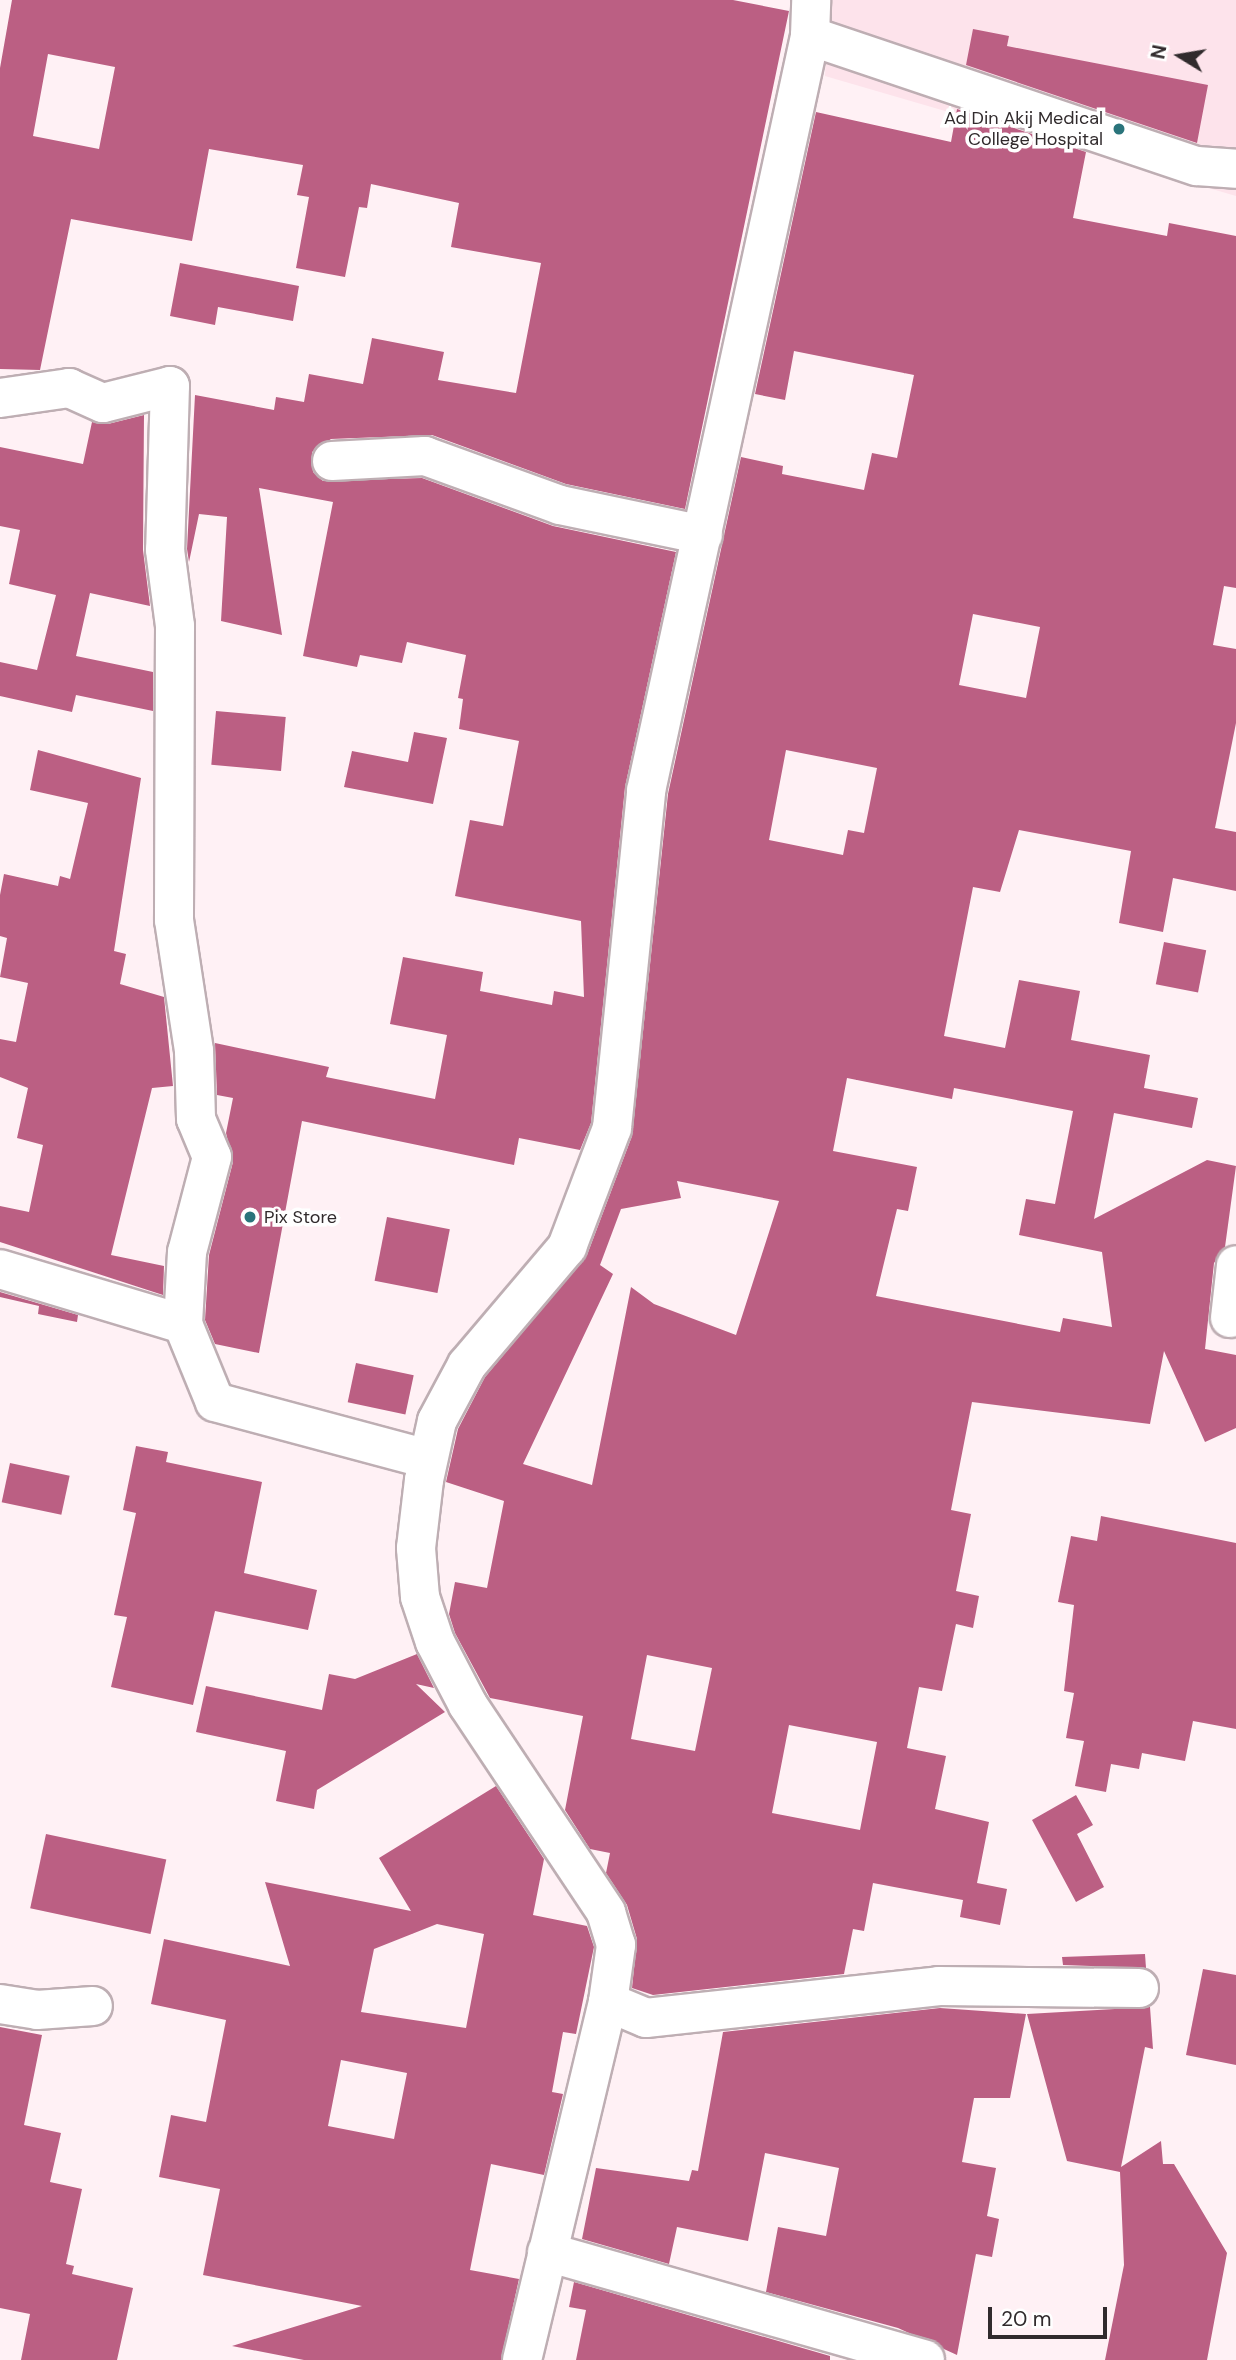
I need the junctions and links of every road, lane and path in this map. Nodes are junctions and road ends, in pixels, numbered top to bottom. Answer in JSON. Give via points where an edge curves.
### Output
{"nodes":[{"id":1,"x":810,"y":18,"type":"edge"},
{"id":2,"x":1236,"y":169,"type":"edge"},
{"id":3,"x":0,"y":398,"type":"edge"},
{"id":4,"x":332,"y":461,"type":"dead end"},
{"id":5,"x":703,"y":535,"type":"junction"},
{"id":6,"x":1236,"y":1265,"type":"edge"},
{"id":7,"x":0,"y":1269,"type":"edge"},
{"id":8,"x":1230,"y":1318,"type":"dead end"},
{"id":9,"x":183,"y":1324,"type":"junction"},
{"id":10,"x":428,"y":1460,"type":"junction"},
{"id":11,"x":1139,"y":1988,"type":"dead end"},
{"id":12,"x":608,"y":2001,"type":"junction"},
{"id":13,"x":0,"y":2004,"type":"edge"},
{"id":14,"x":93,"y":2006,"type":"dead end"},
{"id":15,"x":547,"y":2252,"type":"junction"},
{"id":16,"x":522,"y":2360,"type":"edge"},
{"id":17,"x":926,"y":2360,"type":"edge"}],
"edges":[{"from":1,"to":2,"type":"street","via":[[1197,166]]},
{"from":1,"to":5,"type":"street"},
{"from":3,"to":9,"type":"street","via":[[69,388],[103,403],[170,386],[164,550],[175,626],[174,920],[194,1051],[196,1119],[212,1157],[187,1252]]},
{"from":4,"to":5,"type":"street","via":[[425,456],[560,505]]},
{"from":5,"to":10,"type":"street","via":[[646,791],[612,1128],[598,1177],[567,1247],[467,1365],[437,1420]]},
{"from":6,"to":8,"type":"street"},
{"from":7,"to":9,"type":"street"},
{"from":9,"to":10,"type":"street","via":[[215,1402]]},
{"from":10,"to":12,"type":"street","via":[[416,1548],[420,1597],[468,1705],[606,1912],[616,1945]]},
{"from":11,"to":12,"type":"street","via":[[939,1986],[646,2018]]},
{"from":12,"to":15,"type":"street"},
{"from":13,"to":14,"type":"street","via":[[37,2010]]},
{"from":15,"to":16,"type":"street"},
{"from":15,"to":17,"type":"street"}]}
